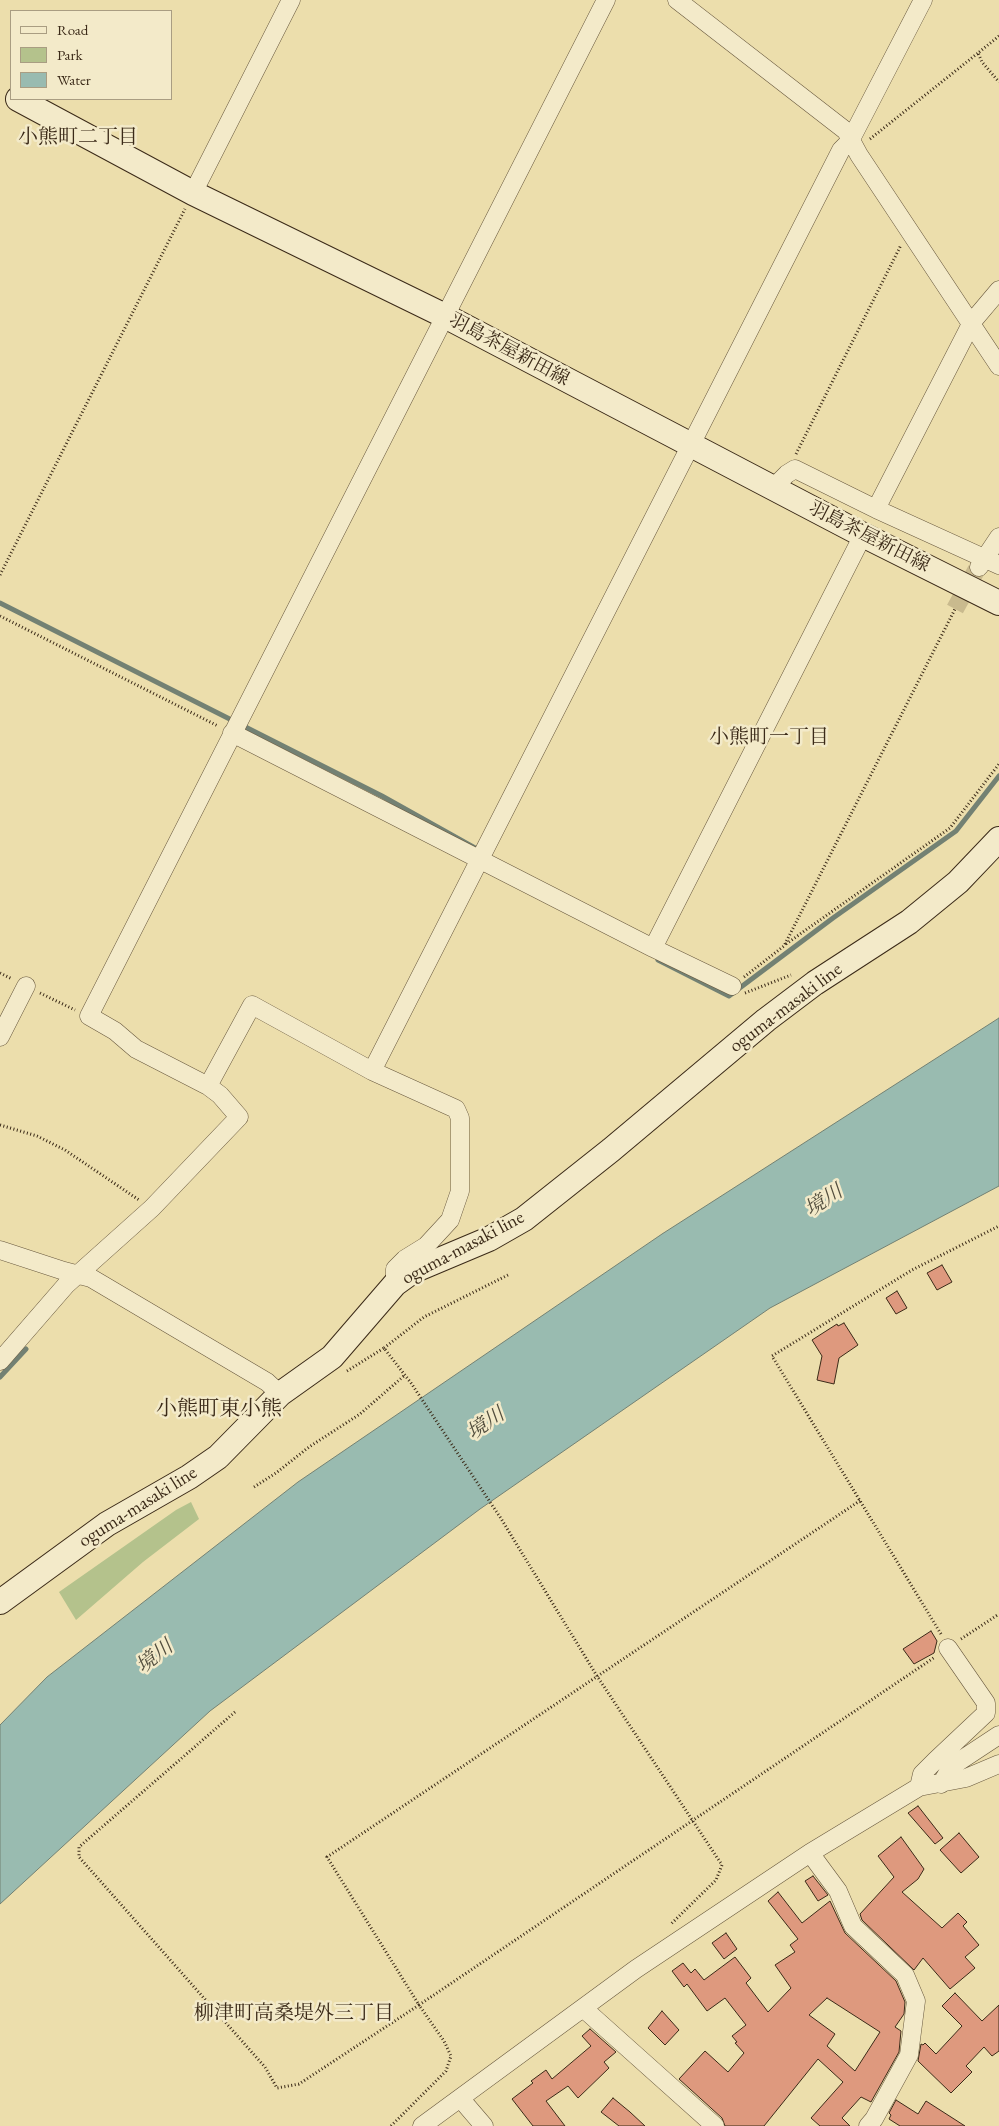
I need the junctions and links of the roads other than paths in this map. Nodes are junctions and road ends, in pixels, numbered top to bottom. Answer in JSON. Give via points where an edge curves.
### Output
{"nodes":[{"id":1,"x":291,"y":0,"type":"edge"},
{"id":2,"x":606,"y":0,"type":"edge"},
{"id":3,"x":677,"y":0,"type":"edge"},
{"id":4,"x":923,"y":0,"type":"edge"},
{"id":5,"x":20,"y":100,"type":"edge"},
{"id":6,"x":853,"y":146,"type":"junction"},
{"id":7,"x":193,"y":193,"type":"junction"},
{"id":8,"x":999,"y":290,"type":"edge"},
{"id":9,"x":445,"y":316,"type":"junction"},
{"id":10,"x":972,"y":322,"type":"junction"},
{"id":11,"x":999,"y":366,"type":"edge"},
{"id":12,"x":691,"y":446,"type":"junction"},
{"id":13,"x":774,"y":487,"type":"junction"},
{"id":14,"x":876,"y":509,"type":"junction"},
{"id":15,"x":862,"y":535,"type":"junction"},
{"id":16,"x":999,"y":537,"type":"edge"},
{"id":17,"x":987,"y":563,"type":"edge"},
{"id":18,"x":999,"y":603,"type":"edge"},
{"id":19,"x":232,"y":733,"type":"junction"},
{"id":20,"x":999,"y":838,"type":"edge"},
{"id":21,"x":481,"y":859,"type":"junction"},
{"id":22,"x":653,"y":948,"type":"junction"},
{"id":23,"x":26,"y":986,"type":"road end"},
{"id":24,"x":732,"y":986,"type":"road end"},
{"id":25,"x":0,"y":1037,"type":"edge"},
{"id":26,"x":372,"y":1071,"type":"junction"},
{"id":27,"x":208,"y":1086,"type":"junction"},
{"id":28,"x":0,"y":1250,"type":"edge"},
{"id":29,"x":79,"y":1274,"type":"junction"},
{"id":30,"x":395,"y":1284,"type":"junction"},
{"id":31,"x":0,"y":1360,"type":"edge"},
{"id":32,"x":280,"y":1394,"type":"junction"},
{"id":33,"x":0,"y":1602,"type":"edge"},
{"id":34,"x":948,"y":1648,"type":"road end"},
{"id":35,"x":999,"y":1735,"type":"edge"},
{"id":36,"x":999,"y":1764,"type":"edge"},
{"id":37,"x":941,"y":1784,"type":"junction"},
{"id":38,"x":919,"y":1787,"type":"junction"},
{"id":39,"x":810,"y":1853,"type":"junction"},
{"id":40,"x":583,"y":2008,"type":"junction"},
{"id":41,"x":460,"y":2098,"type":"junction"},
{"id":42,"x":875,"y":2124,"type":"edge"},
{"id":43,"x":422,"y":2126,"type":"edge"},
{"id":44,"x":484,"y":2126,"type":"edge"},
{"id":45,"x":715,"y":2126,"type":"edge"}],
"edges":[{"from":1,"to":7,"type":"street"},
{"from":2,"to":9,"type":"street"},
{"from":3,"to":6,"type":"street","via":[[846,131]]},
{"from":4,"to":6,"type":"street"},
{"from":5,"to":7,"type":"main road","name":"羽島茶屋新田線"},
{"from":6,"to":10,"type":"street"},
{"from":6,"to":12,"type":"street","via":[[841,150]]},
{"from":7,"to":9,"type":"main road","name":"羽島茶屋新田線"},
{"from":8,"to":10,"type":"street"},
{"from":9,"to":12,"type":"main road","name":"羽島茶屋新田線"},
{"from":9,"to":19,"type":"street"},
{"from":10,"to":11,"type":"street"},
{"from":10,"to":14,"type":"street"},
{"from":12,"to":13,"type":"main road","name":"羽島茶屋新田線"},
{"from":12,"to":21,"type":"street"},
{"from":13,"to":14,"type":"street","via":[[796,470]]},
{"from":13,"to":15,"type":"main road","name":"羽島茶屋新田線"},
{"from":14,"to":17,"type":"street"},
{"from":15,"to":18,"type":"main road","name":"羽島茶屋新田線"},
{"from":15,"to":22,"type":"street"},
{"from":16,"to":17,"type":"street"},
{"from":19,"to":21,"type":"street"},
{"from":19,"to":27,"type":"street","via":[[89,1016],[115,1031],[136,1049]]},
{"from":20,"to":30,"type":"main road","name":"oguma-masaki line","via":[[958,882],[916,916],[766,1020],[524,1218],[489,1239],[413,1272]]},
{"from":21,"to":22,"type":"street"},
{"from":21,"to":26,"type":"street"},
{"from":22,"to":24,"type":"street"},
{"from":23,"to":25,"type":"street"},
{"from":26,"to":27,"type":"street","via":[[252,1005]]},
{"from":26,"to":30,"type":"street","via":[[456,1109],[460,1118],[460,1191],[450,1220],[426,1246],[395,1269]]},
{"from":27,"to":29,"type":"street","via":[[239,1117],[152,1208]]},
{"from":28,"to":29,"type":"street"},
{"from":29,"to":31,"type":"street"},
{"from":29,"to":32,"type":"street","via":[[176,1328],[266,1382]]},
{"from":30,"to":32,"type":"main road","name":"oguma-masaki line","via":[[332,1357]]},
{"from":32,"to":33,"type":"main road","name":"oguma-masaki line","via":[[218,1457],[107,1524]]},
{"from":34,"to":38,"type":"street","via":[[986,1702],[986,1713],[922,1774]]},
{"from":35,"to":37,"type":"street","via":[[952,1766]]},
{"from":36,"to":37,"type":"street"},
{"from":37,"to":38,"type":"street"},
{"from":38,"to":39,"type":"street"},
{"from":39,"to":40,"type":"street"},
{"from":39,"to":42,"type":"street","via":[[838,1891],[853,1926],[905,1975],[916,2001],[909,2055]]},
{"from":40,"to":41,"type":"street"},
{"from":40,"to":45,"type":"street"},
{"from":41,"to":43,"type":"street"},
{"from":41,"to":44,"type":"street"}]}
